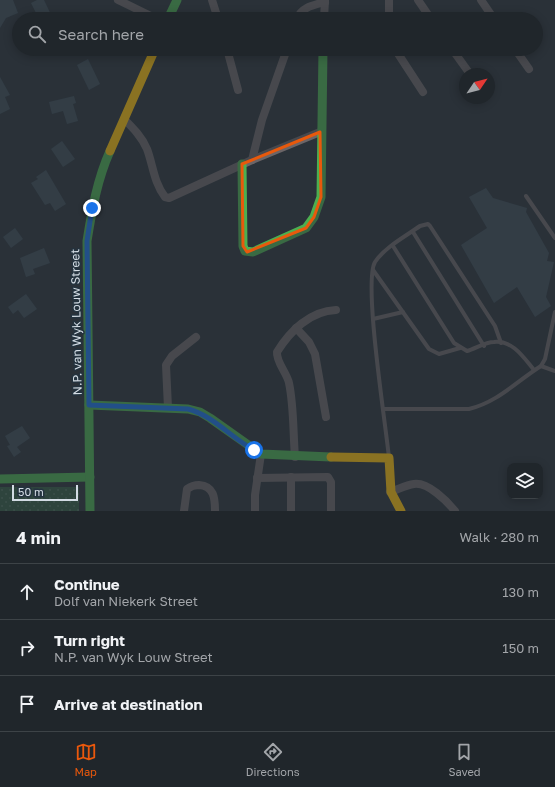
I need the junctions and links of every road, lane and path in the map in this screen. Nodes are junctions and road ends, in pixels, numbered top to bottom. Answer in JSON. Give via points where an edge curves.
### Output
{"nodes":[{"id":1,"x":118,"y":0,"type":"edge"},
{"id":2,"x":177,"y":0,"type":"edge"},
{"id":3,"x":212,"y":0,"type":"edge"},
{"id":4,"x":389,"y":0,"type":"edge"},
{"id":5,"x":418,"y":0,"type":"edge"},
{"id":6,"x":481,"y":0,"type":"edge"},
{"id":7,"x":325,"y":1,"type":"edge"},
{"id":8,"x":143,"y":12,"type":"edge"},
{"id":9,"x":171,"y":12,"type":"edge"},
{"id":10,"x":216,"y":12,"type":"edge"},
{"id":11,"x":300,"y":12,"type":"edge"},
{"id":12,"x":324,"y":12,"type":"edge"},
{"id":13,"x":390,"y":12,"type":"edge"},
{"id":14,"x":426,"y":12,"type":"edge"},
{"id":15,"x":489,"y":12,"type":"edge"},
{"id":16,"x":152,"y":56,"type":"edge"},
{"id":17,"x":229,"y":56,"type":"edge"},
{"id":18,"x":284,"y":56,"type":"edge"},
{"id":19,"x":323,"y":56,"type":"edge"},
{"id":20,"x":400,"y":56,"type":"edge"},
{"id":21,"x":457,"y":56,"type":"edge"},
{"id":22,"x":520,"y":56,"type":"edge"},
{"id":23,"x":466,"y":68,"type":"edge"},
{"id":24,"x":529,"y":69,"type":"dead end"},
{"id":25,"x":238,"y":90,"type":"dead end"},
{"id":26,"x":423,"y":92,"type":"dead end"},
{"id":27,"x":124,"y":119,"type":"junction"},
{"id":28,"x":320,"y":132,"type":"junction"},
{"id":29,"x":252,"y":160,"type":"junction"},
{"id":30,"x":242,"y":164,"type":"junction"},
{"id":31,"x":526,"y":196,"type":"dead end"},
{"id":32,"x":413,"y":232,"type":"junction"},
{"id":33,"x":555,"y":238,"type":"edge"},
{"id":34,"x":394,"y":246,"type":"junction"},
{"id":35,"x":373,"y":270,"type":"junction"},
{"id":36,"x":336,"y":310,"type":"dead end"},
{"id":37,"x":403,"y":312,"type":"junction"},
{"id":38,"x":555,"y":312,"type":"edge"},
{"id":39,"x":373,"y":319,"type":"junction"},
{"id":40,"x":296,"y":328,"type":"junction"},
{"id":41,"x":196,"y":337,"type":"dead end"},
{"id":42,"x":501,"y":342,"type":"junction"},
{"id":43,"x":484,"y":346,"type":"junction"},
{"id":44,"x":460,"y":348,"type":"junction"},
{"id":45,"x":541,"y":366,"type":"junction"},
{"id":46,"x":534,"y":370,"type":"junction"},
{"id":47,"x":555,"y":370,"type":"edge"},
{"id":48,"x":89,"y":405,"type":"junction"},
{"id":49,"x":168,"y":408,"type":"junction"},
{"id":50,"x":384,"y":409,"type":"junction"},
{"id":51,"x":326,"y":417,"type":"dead end"},
{"id":52,"x":261,"y":454,"type":"junction"},
{"id":53,"x":295,"y":457,"type":"junction"},
{"id":54,"x":390,"y":458,"type":"junction"},
{"id":55,"x":90,"y":477,"type":"junction"},
{"id":56,"x":291,"y":477,"type":"junction"},
{"id":57,"x":257,"y":478,"type":"junction"},
{"id":58,"x":0,"y":479,"type":"edge"},
{"id":59,"x":390,"y":492,"type":"junction"},
{"id":60,"x":90,"y":511,"type":"edge"},
{"id":61,"x":184,"y":511,"type":"edge"},
{"id":62,"x":215,"y":511,"type":"edge"},
{"id":63,"x":254,"y":511,"type":"edge"},
{"id":64,"x":291,"y":511,"type":"edge"},
{"id":65,"x":331,"y":511,"type":"edge"},
{"id":66,"x":401,"y":511,"type":"edge"},
{"id":67,"x":455,"y":511,"type":"edge"}],
"edges":[{"from":1,"to":8,"type":"street"},
{"from":2,"to":9,"type":"street"},
{"from":3,"to":10,"type":"street"},
{"from":4,"to":13,"type":"street"},
{"from":5,"to":14,"type":"street"},
{"from":6,"to":15,"type":"street"},
{"from":7,"to":11,"type":"street"},
{"from":7,"to":12,"type":"street"},
{"from":16,"to":27,"type":"street","name":"N.P. van Wyk Louw Street"},
{"from":17,"to":25,"type":"street"},
{"from":18,"to":29,"type":"street","via":[[262,120]]},
{"from":19,"to":28,"type":"street"},
{"from":20,"to":26,"type":"street"},
{"from":21,"to":23,"type":"street"},
{"from":22,"to":24,"type":"street"},
{"from":27,"to":30,"type":"street","via":[[144,144],[158,186],[165,197],[174,196]]},
{"from":27,"to":48,"type":"street","name":"N.P. van Wyk Louw Street","via":[[104,166],[92,208],[87,241]]},
{"from":28,"to":29,"type":"street"},
{"from":28,"to":30,"type":"street","via":[[321,197],[314,217],[302,231],[251,252],[245,251],[243,246]]},
{"from":29,"to":30,"type":"street"},
{"from":31,"to":33,"type":"lane"},
{"from":32,"to":34,"type":"lane"},
{"from":32,"to":42,"type":"lane","via":[[428,224],[434,230],[495,326]]},
{"from":32,"to":43,"type":"lane"},
{"from":34,"to":35,"type":"lane","via":[[375,262]]},
{"from":34,"to":44,"type":"lane","via":[[454,343]]},
{"from":35,"to":37,"type":"lane"},
{"from":35,"to":39,"type":"lane"},
{"from":36,"to":40,"type":"street","via":[[312,317]]},
{"from":37,"to":39,"type":"lane"},
{"from":37,"to":44,"type":"lane","via":[[434,353]]},
{"from":38,"to":45,"type":"lane","via":[[545,359]]},
{"from":39,"to":50,"type":"lane"},
{"from":40,"to":51,"type":"street","via":[[309,342],[315,354]]},
{"from":40,"to":53,"type":"street","via":[[276,355],[286,373],[290,389]]},
{"from":41,"to":49,"type":"street","via":[[172,356],[166,365]]},
{"from":42,"to":43,"type":"lane"},
{"from":42,"to":46,"type":"lane","via":[[517,350]]},
{"from":43,"to":44,"type":"lane","via":[[467,351]]},
{"from":45,"to":46,"type":"lane"},
{"from":45,"to":47,"type":"lane"},
{"from":46,"to":50,"type":"lane","via":[[495,399],[470,409]]},
{"from":48,"to":49,"type":"street"},
{"from":48,"to":55,"type":"street","name":"N.P. van Wyk Louw Street"},
{"from":49,"to":52,"type":"street","via":[[200,412]]},
{"from":50,"to":54,"type":"lane"},
{"from":52,"to":53,"type":"street"},
{"from":52,"to":57,"type":"street"},
{"from":53,"to":54,"type":"street"},
{"from":54,"to":59,"type":"street"},
{"from":55,"to":58,"type":"street"},
{"from":55,"to":60,"type":"street","name":"N.P. van Wyk Louw Street"},
{"from":56,"to":57,"type":"street"},
{"from":56,"to":64,"type":"street"},
{"from":56,"to":65,"type":"street","via":[[328,477],[331,482]]},
{"from":57,"to":63,"type":"street"},
{"from":59,"to":66,"type":"street"},
{"from":59,"to":67,"type":"street","via":[[421,484]]},
{"from":61,"to":62,"type":"street","via":[[187,489],[195,485],[206,486],[213,492]]}]}
